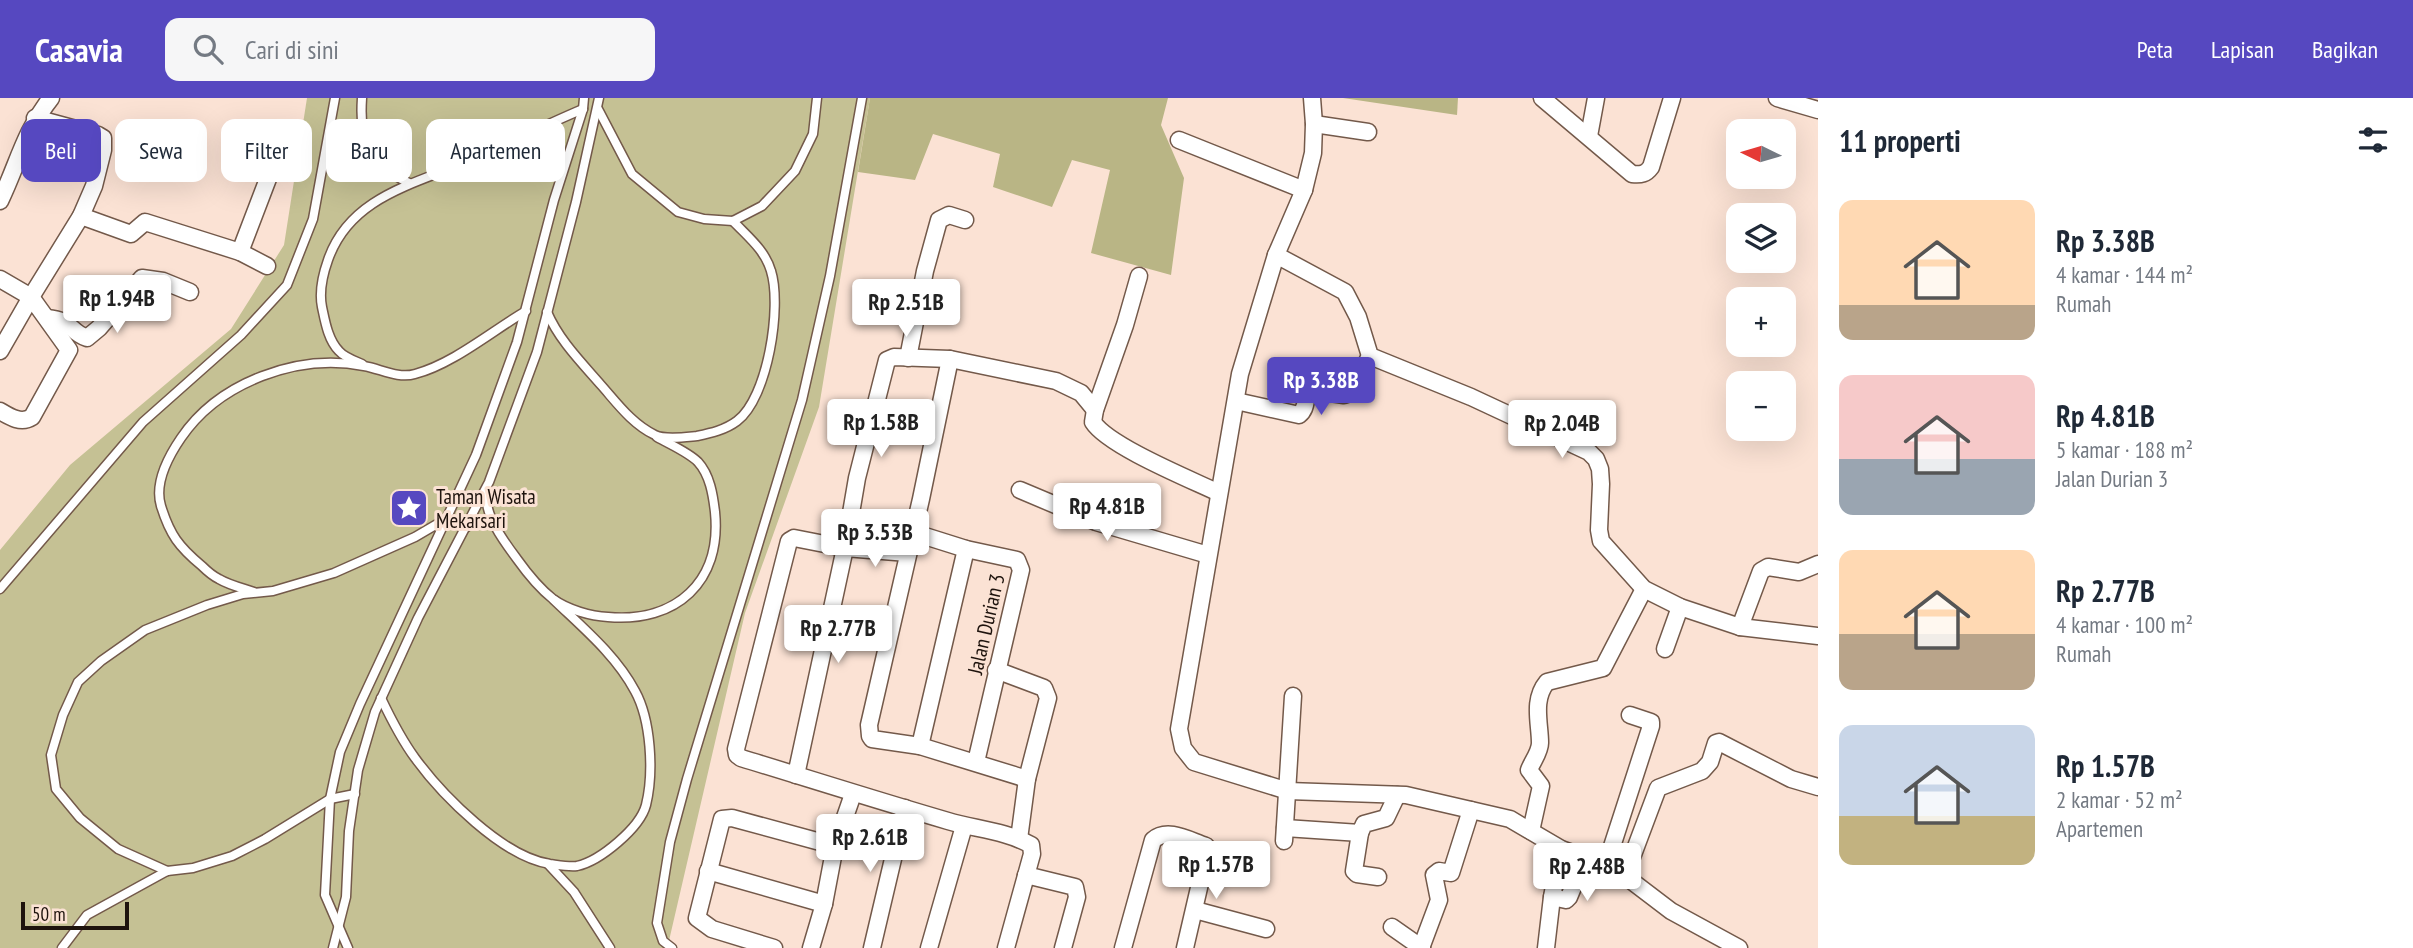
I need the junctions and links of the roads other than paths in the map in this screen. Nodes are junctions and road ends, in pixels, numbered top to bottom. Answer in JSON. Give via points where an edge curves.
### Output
{"nodes":[{"id":1,"x":51,"y":98,"type":"edge"},
{"id":2,"x":335,"y":98,"type":"edge"},
{"id":3,"x":362,"y":98,"type":"edge"},
{"id":4,"x":584,"y":98,"type":"edge"},
{"id":5,"x":599,"y":98,"type":"edge"},
{"id":6,"x":817,"y":98,"type":"edge"},
{"id":7,"x":862,"y":98,"type":"edge"},
{"id":8,"x":1312,"y":98,"type":"edge"},
{"id":9,"x":1542,"y":98,"type":"edge"},
{"id":10,"x":1596,"y":98,"type":"edge"},
{"id":11,"x":1672,"y":98,"type":"edge"},
{"id":12,"x":1777,"y":98,"type":"edge"},
{"id":13,"x":583,"y":109,"type":"junction"},
{"id":14,"x":598,"y":109,"type":"junction"},
{"id":15,"x":1818,"y":110,"type":"edge"},
{"id":16,"x":35,"y":118,"type":"junction"},
{"id":17,"x":1314,"y":124,"type":"junction"},
{"id":18,"x":1368,"y":132,"type":"dead end"},
{"id":19,"x":1589,"y":136,"type":"junction"},
{"id":20,"x":1179,"y":140,"type":"dead end"},
{"id":21,"x":267,"y":182,"type":"edge"},
{"id":22,"x":410,"y":183,"type":"junction"},
{"id":23,"x":1304,"y":190,"type":"junction"},
{"id":24,"x":0,"y":201,"type":"edge"},
{"id":25,"x":81,"y":216,"type":"junction"},
{"id":26,"x":965,"y":220,"type":"dead end"},
{"id":27,"x":733,"y":221,"type":"junction"},
{"id":28,"x":240,"y":252,"type":"junction"},
{"id":29,"x":1276,"y":255,"type":"junction"},
{"id":30,"x":267,"y":266,"type":"dead end"},
{"id":31,"x":1139,"y":276,"type":"dead end"},
{"id":32,"x":0,"y":279,"type":"edge"},
{"id":33,"x":190,"y":292,"type":"dead end"},
{"id":34,"x":30,"y":297,"type":"junction"},
{"id":35,"x":526,"y":311,"type":"junction"},
{"id":36,"x":547,"y":312,"type":"junction"},
{"id":37,"x":47,"y":318,"type":"junction"},
{"id":38,"x":0,"y":351,"type":"edge"},
{"id":39,"x":1370,"y":356,"type":"junction"},
{"id":40,"x":908,"y":358,"type":"junction"},
{"id":41,"x":950,"y":359,"type":"junction"},
{"id":42,"x":364,"y":366,"type":"junction"},
{"id":43,"x":1236,"y":401,"type":"junction"},
{"id":44,"x":1095,"y":410,"type":"junction"},
{"id":45,"x":0,"y":411,"type":"edge"},
{"id":46,"x":657,"y":436,"type":"junction"},
{"id":47,"x":489,"y":482,"type":"junction"},
{"id":48,"x":1020,"y":490,"type":"dead end"},
{"id":49,"x":1219,"y":493,"type":"junction"},
{"id":50,"x":444,"y":520,"type":"junction"},
{"id":51,"x":467,"y":527,"type":"junction"},
{"id":52,"x":912,"y":532,"type":"junction"},
{"id":53,"x":845,"y":548,"type":"junction"},
{"id":54,"x":966,"y":548,"type":"junction"},
{"id":55,"x":908,"y":553,"type":"junction"},
{"id":56,"x":1208,"y":555,"type":"junction"},
{"id":57,"x":1818,"y":564,"type":"edge"},
{"id":58,"x":0,"y":589,"type":"edge"},
{"id":59,"x":1644,"y":589,"type":"junction"},
{"id":60,"x":257,"y":593,"type":"junction"},
{"id":61,"x":554,"y":600,"type":"junction"},
{"id":62,"x":1680,"y":607,"type":"junction"},
{"id":63,"x":1740,"y":626,"type":"junction"},
{"id":64,"x":1818,"y":636,"type":"edge"},
{"id":65,"x":1665,"y":649,"type":"dead end"},
{"id":66,"x":996,"y":670,"type":"junction"},
{"id":67,"x":1293,"y":695,"type":"dead end"},
{"id":68,"x":381,"y":698,"type":"junction"},
{"id":69,"x":1630,"y":715,"type":"dead end"},
{"id":70,"x":920,"y":746,"type":"junction"},
{"id":71,"x":975,"y":762,"type":"junction"},
{"id":72,"x":796,"y":775,"type":"junction"},
{"id":73,"x":1027,"y":779,"type":"junction"},
{"id":74,"x":1818,"y":787,"type":"edge"},
{"id":75,"x":1288,"y":791,"type":"junction"},
{"id":76,"x":355,"y":794,"type":"junction"},
{"id":77,"x":852,"y":794,"type":"junction"},
{"id":78,"x":1396,"y":794,"type":"junction"},
{"id":79,"x":330,"y":799,"type":"junction"},
{"id":80,"x":905,"y":808,"type":"junction"},
{"id":81,"x":1471,"y":810,"type":"junction"},
{"id":82,"x":964,"y":826,"type":"junction"},
{"id":83,"x":1531,"y":831,"type":"junction"},
{"id":84,"x":1360,"y":833,"type":"junction"},
{"id":85,"x":1019,"y":839,"type":"junction"},
{"id":86,"x":835,"y":846,"type":"junction"},
{"id":87,"x":1561,"y":849,"type":"junction"},
{"id":88,"x":1586,"y":856,"type":"junction"},
{"id":89,"x":548,"y":864,"type":"junction"},
{"id":90,"x":1606,"y":865,"type":"junction"},
{"id":91,"x":167,"y":870,"type":"junction"},
{"id":92,"x":708,"y":871,"type":"junction"},
{"id":93,"x":1026,"y":875,"type":"junction"},
{"id":94,"x":1625,"y":876,"type":"junction"},
{"id":95,"x":1378,"y":877,"type":"dead end"},
{"id":96,"x":1552,"y":897,"type":"junction"},
{"id":97,"x":824,"y":904,"type":"junction"},
{"id":98,"x":1195,"y":910,"type":"junction"},
{"id":99,"x":339,"y":928,"type":"junction"},
{"id":100,"x":1392,"y":928,"type":"dead end"},
{"id":101,"x":1266,"y":929,"type":"dead end"},
{"id":102,"x":62,"y":948,"type":"edge"},
{"id":103,"x":333,"y":948,"type":"edge"},
{"id":104,"x":348,"y":948,"type":"edge"},
{"id":105,"x":610,"y":948,"type":"edge"},
{"id":106,"x":672,"y":948,"type":"edge"},
{"id":107,"x":774,"y":948,"type":"edge"},
{"id":108,"x":811,"y":948,"type":"edge"},
{"id":109,"x":872,"y":948,"type":"edge"},
{"id":110,"x":929,"y":948,"type":"edge"},
{"id":111,"x":1006,"y":948,"type":"edge"},
{"id":112,"x":1063,"y":948,"type":"edge"},
{"id":113,"x":1123,"y":948,"type":"edge"},
{"id":114,"x":1185,"y":948,"type":"edge"},
{"id":115,"x":1421,"y":948,"type":"edge"},
{"id":116,"x":1546,"y":948,"type":"edge"},
{"id":117,"x":1739,"y":948,"type":"edge"}],
"edges":[{"from":1,"to":16,"type":"street"},
{"from":2,"to":58,"type":"lane","via":[[313,219],[287,285],[241,335],[143,422]]},
{"from":3,"to":22,"type":"lane","via":[[360,124],[365,145],[389,174]]},
{"from":4,"to":13,"type":"lane"},
{"from":5,"to":14,"type":"lane"},
{"from":6,"to":27,"type":"lane","via":[[813,134],[795,171],[762,206]]},
{"from":7,"to":106,"type":"lane","via":[[831,276],[803,400],[670,842],[657,923],[663,941]]},
{"from":8,"to":17,"type":"street"},
{"from":9,"to":19,"type":"street"},
{"from":10,"to":19,"type":"street"},
{"from":11,"to":19,"type":"street","via":[[1646,173],[1632,174]]},
{"from":12,"to":15,"type":"street"},
{"from":13,"to":22,"type":"lane"},
{"from":13,"to":35,"type":"lane"},
{"from":14,"to":27,"type":"lane","via":[[632,174],[659,197],[678,212]]},
{"from":14,"to":36,"type":"lane"},
{"from":16,"to":24,"type":"street"},
{"from":16,"to":25,"type":"street","via":[[103,138],[94,186]]},
{"from":17,"to":18,"type":"street"},
{"from":17,"to":23,"type":"street"},
{"from":20,"to":23,"type":"street"},
{"from":21,"to":28,"type":"street"},
{"from":22,"to":42,"type":"lane","via":[[370,205],[351,222],[334,242],[324,269],[321,299],[327,330],[339,352]]},
{"from":23,"to":29,"type":"street"},
{"from":25,"to":28,"type":"street","via":[[131,234],[145,222]]},
{"from":25,"to":34,"type":"street"},
{"from":26,"to":40,"type":"street","via":[[949,215],[939,220]]},
{"from":27,"to":46,"type":"lane","via":[[763,252],[776,289],[772,346],[759,388],[737,421],[713,433]]},
{"from":28,"to":30,"type":"street"},
{"from":29,"to":39,"type":"street","via":[[1346,292]]},
{"from":29,"to":43,"type":"street"},
{"from":31,"to":44,"type":"street"},
{"from":32,"to":34,"type":"street"},
{"from":33,"to":37,"type":"street","via":[[143,277],[87,338],[67,322]]},
{"from":34,"to":37,"type":"street"},
{"from":34,"to":38,"type":"street"},
{"from":35,"to":42,"type":"lane","via":[[422,372],[385,373]]},
{"from":35,"to":50,"type":"lane","via":[[476,455]]},
{"from":36,"to":46,"type":"lane","via":[[555,330],[622,409]]},
{"from":36,"to":47,"type":"lane"},
{"from":37,"to":45,"type":"street","via":[[69,351],[32,417],[18,420]]},
{"from":39,"to":43,"type":"street","via":[[1350,393],[1310,390],[1299,415]]},
{"from":39,"to":59,"type":"street","via":[[1589,452],[1600,469],[1601,541]]},
{"from":40,"to":41,"type":"street"},
{"from":40,"to":53,"type":"street","via":[[891,357],[886,363]]},
{"from":41,"to":44,"type":"street","via":[[1056,381],[1081,393]]},
{"from":41,"to":52,"type":"street"},
{"from":42,"to":60,"type":"lane","via":[[335,363],[256,377],[192,422],[167,458],[158,495],[169,530],[183,551],[217,579]]},
{"from":43,"to":49,"type":"street"},
{"from":44,"to":49,"type":"street","via":[[1095,426],[1108,436]]},
{"from":46,"to":61,"type":"lane","via":[[697,461],[714,498],[717,527],[713,549],[694,591],[665,611],[629,619],[592,616]]},
{"from":47,"to":51,"type":"lane"},
{"from":47,"to":61,"type":"lane","via":[[486,499],[499,535]]},
{"from":48,"to":56,"type":"street","via":[[1096,522]]},
{"from":49,"to":56,"type":"street"},
{"from":50,"to":51,"type":"lane"},
{"from":50,"to":60,"type":"lane","via":[[334,573]]},
{"from":50,"to":79,"type":"lane","via":[[355,716]]},
{"from":51,"to":68,"type":"lane"},
{"from":52,"to":54,"type":"street","name":"Jalan Durian 3"},
{"from":52,"to":55,"type":"street"},
{"from":53,"to":55,"type":"street"},
{"from":53,"to":72,"type":"street"},
{"from":53,"to":72,"type":"street","via":[[794,538],[789,541],[736,749],[741,758]]},
{"from":54,"to":66,"type":"street","name":"Jalan Durian 3","via":[[1020,565]]},
{"from":54,"to":70,"type":"street"},
{"from":55,"to":70,"type":"street","via":[[869,732],[873,739]]},
{"from":56,"to":75,"type":"street","via":[[1179,729],[1183,748],[1194,762]]},
{"from":57,"to":63,"type":"street","via":[[1799,572],[1768,567],[1761,571]]},
{"from":59,"to":62,"type":"street"},
{"from":59,"to":83,"type":"street","via":[[1603,668],[1544,686],[1537,708],[1540,743],[1530,770],[1541,786]]},
{"from":60,"to":91,"type":"lane","via":[[179,616],[123,644],[78,682],[62,715],[51,754],[56,789],[80,818],[118,849]]},
{"from":61,"to":89,"type":"lane","via":[[605,650],[635,690],[647,724],[649,772],[646,807],[626,836],[576,866]]},
{"from":62,"to":63,"type":"street"},
{"from":62,"to":65,"type":"street"},
{"from":63,"to":64,"type":"street"},
{"from":66,"to":71,"type":"street","name":"Jalan Durian 3"},
{"from":66,"to":73,"type":"street","via":[[1047,692]]},
{"from":67,"to":75,"type":"street"},
{"from":68,"to":76,"type":"lane"},
{"from":68,"to":89,"type":"lane","via":[[416,760],[444,792],[497,839]]},
{"from":69,"to":90,"type":"street","via":[[1646,719],[1651,726]]},
{"from":70,"to":71,"type":"street"},
{"from":71,"to":73,"type":"street"},
{"from":72,"to":77,"type":"street"},
{"from":73,"to":85,"type":"street"},
{"from":74,"to":94,"type":"street","via":[[1716,743],[1702,771],[1658,788]]},
{"from":75,"to":78,"type":"street"},
{"from":75,"to":84,"type":"street","via":[[1284,834]]},
{"from":76,"to":79,"type":"lane"},
{"from":76,"to":99,"type":"lane"},
{"from":77,"to":80,"type":"street"},
{"from":77,"to":86,"type":"street"},
{"from":78,"to":81,"type":"street"},
{"from":78,"to":84,"type":"street","via":[[1386,818],[1363,825]]},
{"from":79,"to":91,"type":"lane","via":[[232,856],[193,868]]},
{"from":79,"to":99,"type":"lane","via":[[325,895]]},
{"from":80,"to":82,"type":"street"},
{"from":80,"to":109,"type":"street"},
{"from":81,"to":83,"type":"street","via":[[1510,819]]},
{"from":81,"to":115,"type":"street","via":[[1451,873],[1434,875],[1439,901]]},
{"from":82,"to":85,"type":"street"},
{"from":82,"to":110,"type":"street"},
{"from":83,"to":87,"type":"street"},
{"from":84,"to":95,"type":"street","via":[[1354,871]]},
{"from":85,"to":93,"type":"street","via":[[1031,845]]},
{"from":86,"to":92,"type":"street","via":[[723,818]]},
{"from":86,"to":97,"type":"street"},
{"from":87,"to":88,"type":"street"},
{"from":87,"to":96,"type":"street"},
{"from":88,"to":90,"type":"street"},
{"from":88,"to":96,"type":"street","via":[[1569,897]]},
{"from":89,"to":105,"type":"lane","via":[[574,892]]},
{"from":90,"to":94,"type":"street"},
{"from":91,"to":102,"type":"lane","via":[[87,915]]},
{"from":92,"to":97,"type":"street"},
{"from":92,"to":107,"type":"street","via":[[697,918],[712,929]]},
{"from":93,"to":111,"type":"street"},
{"from":93,"to":112,"type":"street","via":[[1075,887],[1077,897]]},
{"from":94,"to":117,"type":"street","via":[[1671,911]]},
{"from":96,"to":116,"type":"street"},
{"from":97,"to":108,"type":"street"},
{"from":98,"to":101,"type":"street"},
{"from":98,"to":113,"type":"street","via":[[1207,847],[1159,835],[1153,840]]},
{"from":98,"to":114,"type":"street"},
{"from":99,"to":103,"type":"lane"},
{"from":99,"to":104,"type":"lane"},
{"from":100,"to":115,"type":"street"}]}
